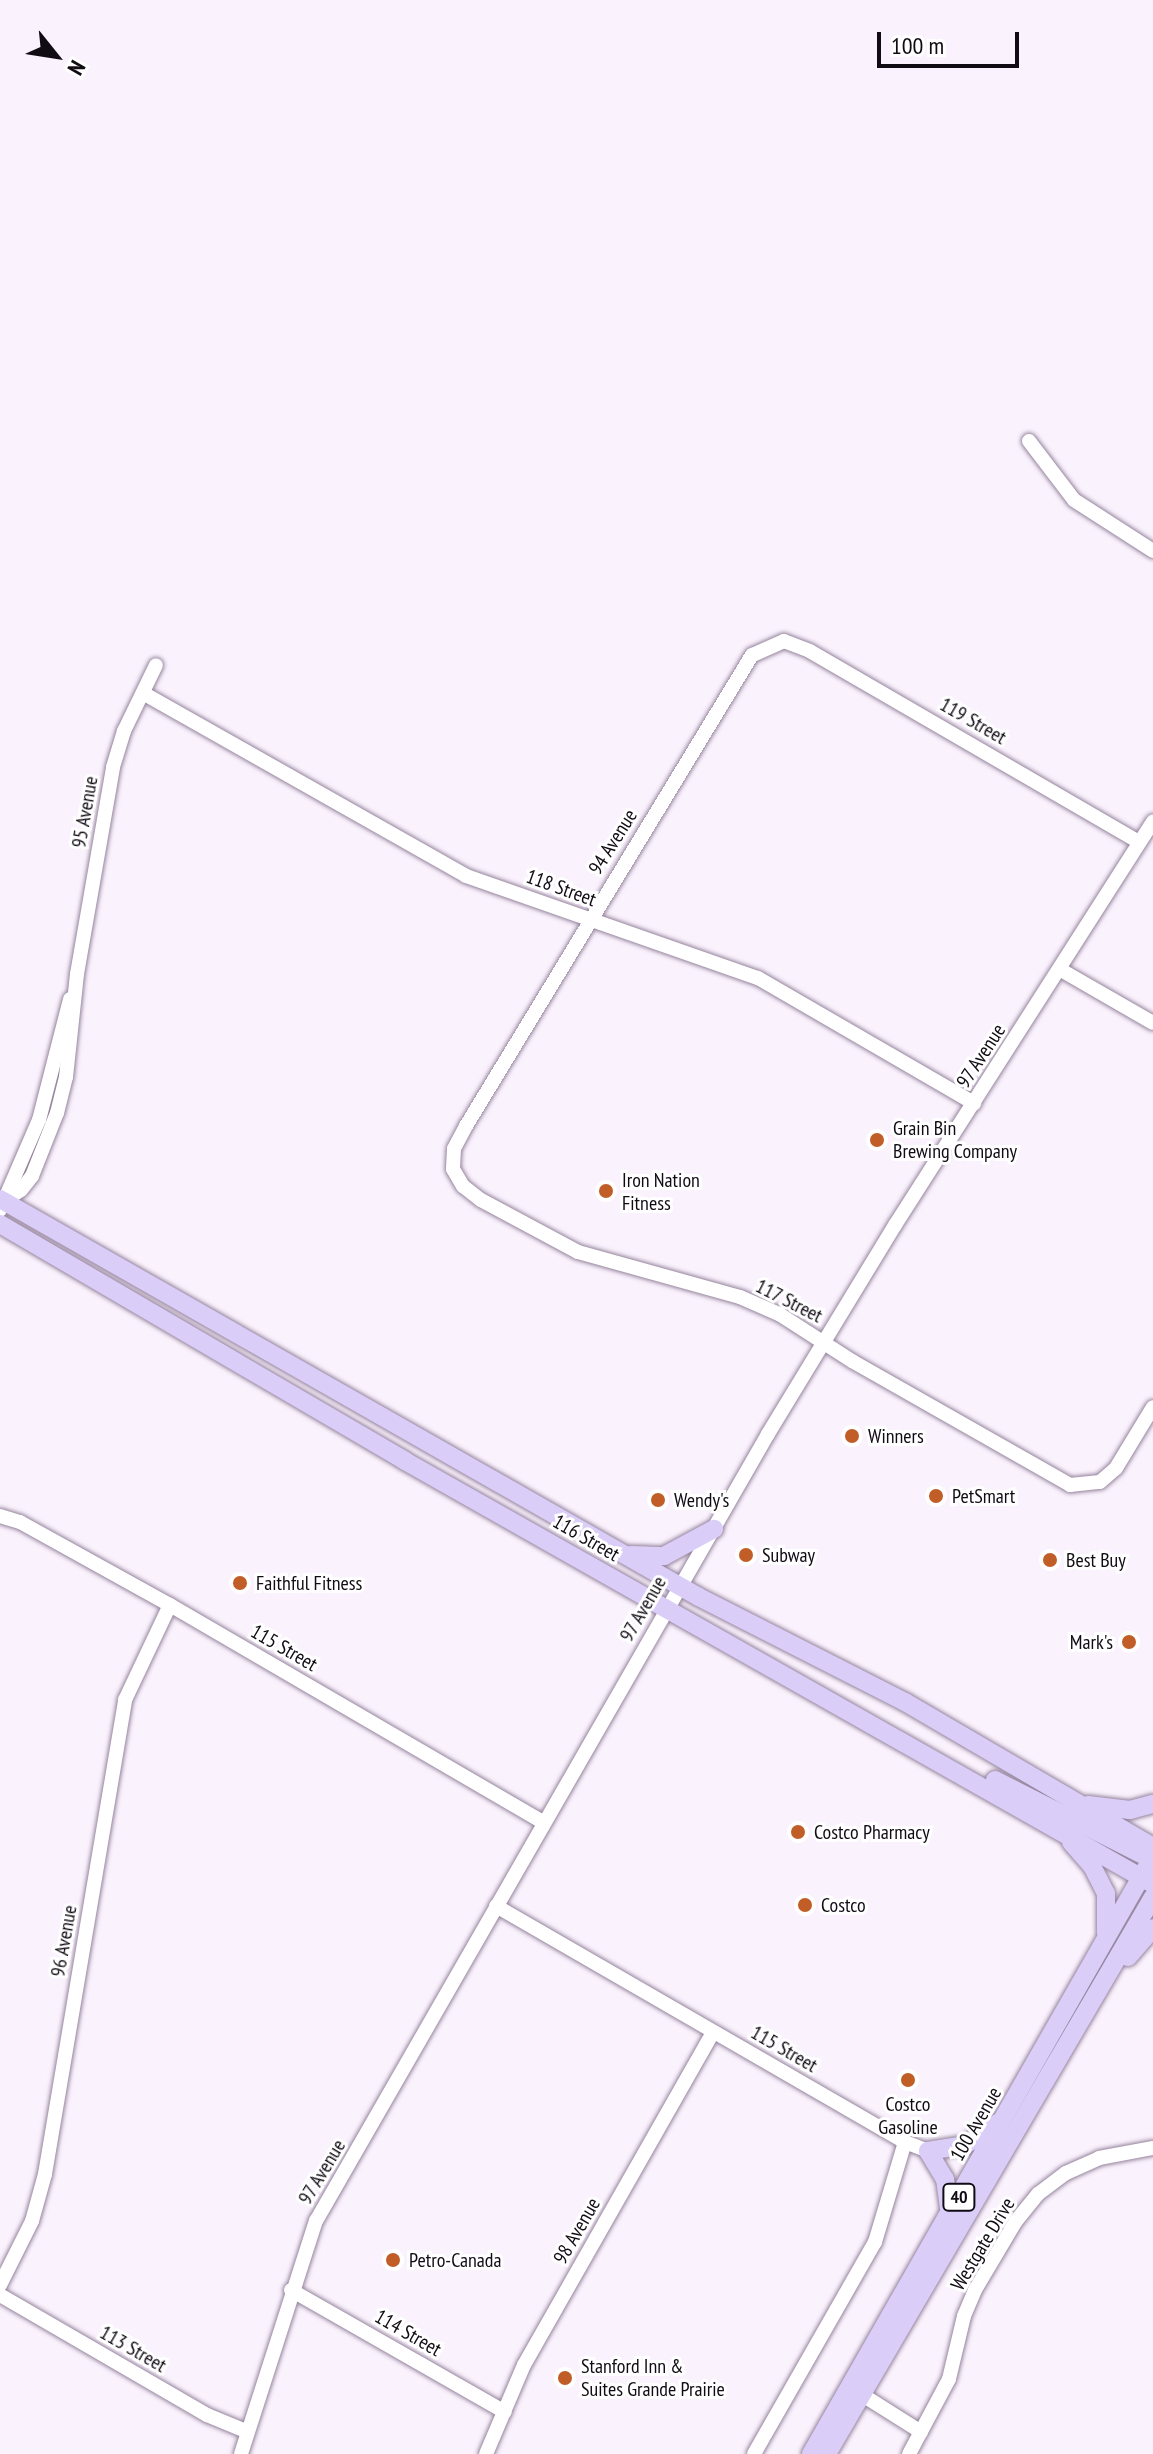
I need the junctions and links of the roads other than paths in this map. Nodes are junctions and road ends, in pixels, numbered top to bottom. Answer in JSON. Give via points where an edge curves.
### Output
{"nodes":[{"id":1,"x":1029,"y":441,"type":"dead end"},
{"id":2,"x":1153,"y":551,"type":"edge"},
{"id":3,"x":784,"y":641,"type":"joint"},
{"id":4,"x":156,"y":665,"type":"dead end"},
{"id":5,"x":143,"y":693,"type":"junction"},
{"id":6,"x":1153,"y":822,"type":"edge"},
{"id":7,"x":1139,"y":842,"type":"junction"},
{"id":8,"x":588,"y":920,"type":"junction"},
{"id":9,"x":1061,"y":970,"type":"junction"},
{"id":10,"x":1153,"y":1023,"type":"edge"},
{"id":11,"x":974,"y":1103,"type":"junction"},
{"id":12,"x":453,"y":1169,"type":"joint"},
{"id":13,"x":2,"y":1203,"type":"edge"},
{"id":14,"x":0,"y":1224,"type":"edge"},
{"id":15,"x":826,"y":1343,"type":"junction"},
{"id":16,"x":1153,"y":1407,"type":"edge"},
{"id":17,"x":0,"y":1516,"type":"edge"},
{"id":18,"x":714,"y":1529,"type":"junction"},
{"id":19,"x":624,"y":1554,"type":"junction"},
{"id":20,"x":678,"y":1585,"type":"junction"},
{"id":21,"x":170,"y":1605,"type":"junction"},
{"id":22,"x":666,"y":1609,"type":"junction"},
{"id":23,"x":950,"y":1767,"type":"junction"},
{"id":24,"x":1081,"y":1804,"type":"junction"},
{"id":25,"x":1153,"y":1804,"type":"edge"},
{"id":26,"x":544,"y":1823,"type":"junction"},
{"id":27,"x":1060,"y":1830,"type":"junction"},
{"id":28,"x":1151,"y":1866,"type":"edge"},
{"id":29,"x":1153,"y":1897,"type":"edge"},
{"id":30,"x":496,"y":1906,"type":"junction"},
{"id":31,"x":1153,"y":1928,"type":"edge"},
{"id":32,"x":1106,"y":1940,"type":"junction"},
{"id":33,"x":1093,"y":2000,"type":"junction"},
{"id":34,"x":713,"y":2032,"type":"junction"},
{"id":35,"x":1006,"y":2116,"type":"junction"},
{"id":36,"x":905,"y":2142,"type":"junction"},
{"id":37,"x":1153,"y":2148,"type":"edge"},
{"id":38,"x":928,"y":2151,"type":"junction"},
{"id":39,"x":950,"y":2214,"type":"junction"},
{"id":40,"x":0,"y":2285,"type":"edge"},
{"id":41,"x":291,"y":2290,"type":"junction"},
{"id":42,"x":0,"y":2295,"type":"edge"},
{"id":43,"x":861,"y":2394,"type":"junction"},
{"id":44,"x":505,"y":2412,"type":"junction"},
{"id":45,"x":248,"y":2432,"type":"junction"},
{"id":46,"x":921,"y":2432,"type":"junction"},
{"id":47,"x":241,"y":2454,"type":"edge"},
{"id":48,"x":486,"y":2454,"type":"edge"},
{"id":49,"x":754,"y":2454,"type":"edge"},
{"id":50,"x":811,"y":2454,"type":"edge"},
{"id":51,"x":827,"y":2454,"type":"edge"},
{"id":52,"x":909,"y":2454,"type":"edge"}],
"edges":[{"from":1,"to":2,"type":"street","via":[[1074,500]]},
{"from":3,"to":7,"type":"street","name":"119 Street","via":[[810,651]]},
{"from":3,"to":8,"type":"street","name":"94 Avenue","via":[[752,655]]},
{"from":4,"to":5,"type":"street","name":"95 Avenue"},
{"from":5,"to":8,"type":"street","name":"118 Street","via":[[466,876]]},
{"from":5,"to":13,"type":"street","name":"95 Avenue","via":[[113,767],[77,974],[39,1120]]},
{"from":6,"to":7,"type":"street","name":"97 Avenue"},
{"from":7,"to":9,"type":"street","name":"97 Avenue"},
{"from":8,"to":11,"type":"street","name":"118 Street","via":[[758,978]]},
{"from":8,"to":12,"type":"street","name":"94 Avenue","via":[[466,1126],[454,1149]]},
{"from":9,"to":10,"type":"street"},
{"from":9,"to":11,"type":"street","name":"97 Avenue"},
{"from":11,"to":15,"type":"street","name":"97 Avenue"},
{"from":12,"to":15,"type":"street","name":"117 Street","via":[[481,1200],[578,1252],[740,1297]]},
{"from":13,"to":19,"type":"main road","name":"116 Street"},
{"from":14,"to":22,"type":"main road","name":"116 Street"},
{"from":15,"to":16,"type":"street","name":"117 Street","via":[[1049,1476],[1081,1487],[1100,1482],[1116,1468]]},
{"from":15,"to":18,"type":"street","name":"97 Avenue"},
{"from":17,"to":21,"type":"street","name":"115 Street"},
{"from":18,"to":19,"type":"main road","via":[[664,1556]]},
{"from":18,"to":20,"type":"street","name":"97 Avenue"},
{"from":19,"to":20,"type":"main road","name":"116 Street"},
{"from":20,"to":22,"type":"street","name":"97 Avenue"},
{"from":20,"to":24,"type":"main road","name":"116 Street","via":[[905,1702]]},
{"from":21,"to":26,"type":"street","name":"115 Street"},
{"from":21,"to":40,"type":"street","name":"96 Avenue","via":[[125,1700],[45,2174],[32,2221]]},
{"from":22,"to":23,"type":"main road","name":"116 Street"},
{"from":22,"to":26,"type":"street","name":"97 Avenue"},
{"from":23,"to":27,"type":"main road","name":"116 Street"},
{"from":23,"to":28,"type":"main road","via":[[991,1778]]},
{"from":24,"to":25,"type":"main road","via":[[1130,1810]]},
{"from":24,"to":28,"type":"main road","name":"116 Street"},
{"from":26,"to":30,"type":"street","name":"97 Avenue"},
{"from":27,"to":28,"type":"main road","name":"116 Street"},
{"from":27,"to":32,"type":"main road","via":[[1092,1866],[1106,1893]]},
{"from":28,"to":32,"type":"main road","name":"100 Avenue","number":"40"},
{"from":29,"to":33,"type":"main road","name":"100 Avenue","number":"40"},
{"from":30,"to":34,"type":"street","name":"115 Street"},
{"from":30,"to":41,"type":"street","name":"97 Avenue","via":[[316,2221]]},
{"from":31,"to":33,"type":"main road"},
{"from":32,"to":35,"type":"main road","name":"100 Avenue","number":"40"},
{"from":33,"to":43,"type":"main road","name":"100 Avenue","number":"40"},
{"from":34,"to":36,"type":"street","name":"115 Street"},
{"from":34,"to":44,"type":"street","name":"98 Avenue","via":[[524,2365]]},
{"from":35,"to":38,"type":"main road","via":[[965,2145]]},
{"from":35,"to":39,"type":"main road","name":"100 Avenue","number":"40"},
{"from":36,"to":38,"type":"street","name":"115 Street"},
{"from":36,"to":49,"type":"street","via":[[875,2242]]},
{"from":37,"to":46,"type":"street","name":"Westgate Drive","via":[[1099,2158],[1038,2194],[975,2290],[949,2379]]},
{"from":38,"to":39,"type":"main road","via":[[945,2179]]},
{"from":39,"to":50,"type":"main road","name":"100 Avenue","number":"40"},
{"from":41,"to":44,"type":"street","name":"114 Street"},
{"from":41,"to":45,"type":"street","name":"97 Avenue"},
{"from":42,"to":45,"type":"street","name":"113 Street","via":[[207,2415]]},
{"from":43,"to":46,"type":"street"},
{"from":43,"to":51,"type":"main road","name":"100 Avenue","number":"40"},
{"from":44,"to":48,"type":"street","name":"98 Avenue"},
{"from":45,"to":47,"type":"street","name":"97 Avenue"},
{"from":46,"to":52,"type":"street","name":"Westgate Drive"}]}
